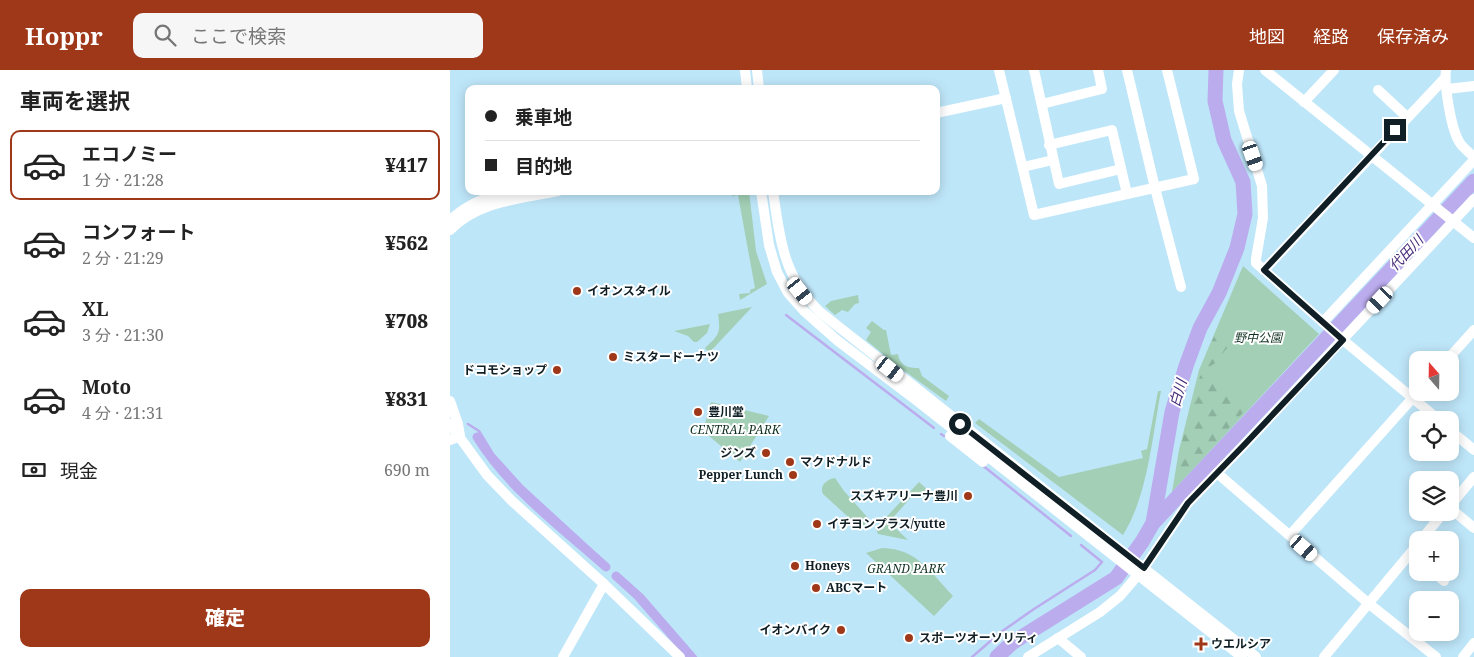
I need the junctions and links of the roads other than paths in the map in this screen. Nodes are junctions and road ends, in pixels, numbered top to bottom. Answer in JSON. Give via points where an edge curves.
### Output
{"nodes":[{"id":1,"x":745,"y":70,"type":"edge"},
{"id":2,"x":756,"y":70,"type":"edge"},
{"id":3,"x":999,"y":70,"type":"edge"},
{"id":4,"x":1034,"y":70,"type":"edge"},
{"id":5,"x":1098,"y":70,"type":"edge"},
{"id":6,"x":1129,"y":70,"type":"edge"},
{"id":7,"x":1167,"y":70,"type":"edge"},
{"id":8,"x":1239,"y":70,"type":"edge"},
{"id":9,"x":1265,"y":70,"type":"edge"},
{"id":10,"x":1334,"y":70,"type":"edge"},
{"id":11,"x":1445,"y":74,"type":"edge"},
{"id":12,"x":747,"y":85,"type":"edge"},
{"id":13,"x":758,"y":85,"type":"edge"},
{"id":14,"x":1474,"y":86,"type":"edge"},
{"id":15,"x":1447,"y":89,"type":"junction"},
{"id":16,"x":1378,"y":90,"type":"dead end"},
{"id":17,"x":1006,"y":98,"type":"junction"},
{"id":18,"x":1304,"y":102,"type":"junction"},
{"id":19,"x":1042,"y":104,"type":"junction"},
{"id":20,"x":940,"y":112,"type":"edge"},
{"id":21,"x":1407,"y":117,"type":"junction"},
{"id":22,"x":1049,"y":145,"type":"junction"},
{"id":23,"x":1371,"y":154,"type":"junction"},
{"id":24,"x":1474,"y":158,"type":"edge"},
{"id":25,"x":1053,"y":160,"type":"junction"},
{"id":26,"x":1023,"y":167,"type":"junction"},
{"id":27,"x":1121,"y":169,"type":"junction"},
{"id":28,"x":1155,"y":188,"type":"junction"},
{"id":29,"x":1127,"y":194,"type":"junction"},
{"id":30,"x":496,"y":195,"type":"edge"},
{"id":31,"x":538,"y":195,"type":"edge"},
{"id":32,"x":762,"y":195,"type":"edge"},
{"id":33,"x":774,"y":195,"type":"edge"},
{"id":34,"x":1474,"y":199,"type":"edge"},
{"id":35,"x":1434,"y":206,"type":"junction"},
{"id":36,"x":450,"y":220,"type":"edge"},
{"id":37,"x":1452,"y":220,"type":"junction"},
{"id":38,"x":450,"y":230,"type":"edge"},
{"id":39,"x":1474,"y":238,"type":"edge"},
{"id":40,"x":1264,"y":270,"type":"junction"},
{"id":41,"x":1181,"y":287,"type":"dead end"},
{"id":42,"x":1325,"y":323,"type":"junction"},
{"id":43,"x":1474,"y":330,"type":"edge"},
{"id":44,"x":1341,"y":338,"type":"junction"},
{"id":45,"x":1455,"y":351,"type":"edge"},
{"id":46,"x":1409,"y":390,"type":"edge"},
{"id":47,"x":450,"y":401,"type":"edge"},
{"id":48,"x":1410,"y":401,"type":"edge"},
{"id":49,"x":1421,"y":401,"type":"edge"},
{"id":50,"x":1430,"y":411,"type":"edge"},
{"id":51,"x":450,"y":424,"type":"edge"},
{"id":52,"x":950,"y":436,"type":"dead end"},
{"id":53,"x":455,"y":438,"type":"edge"},
{"id":54,"x":1459,"y":438,"type":"edge"},
{"id":55,"x":1474,"y":450,"type":"edge"},
{"id":56,"x":1217,"y":473,"type":"junction"},
{"id":57,"x":1474,"y":477,"type":"edge"},
{"id":58,"x":1032,"y":492,"type":"junction"},
{"id":59,"x":1459,"y":496,"type":"edge"},
{"id":60,"x":1459,"y":515,"type":"edge"},
{"id":61,"x":1437,"y":521,"type":"edge"},
{"id":62,"x":1474,"y":528,"type":"edge"},
{"id":63,"x":1428,"y":531,"type":"edge"},
{"id":64,"x":1290,"y":535,"type":"junction"},
{"id":65,"x":1118,"y":554,"type":"junction"},
{"id":66,"x":1409,"y":561,"type":"edge"},
{"id":67,"x":1138,"y":570,"type":"junction"},
{"id":68,"x":604,"y":584,"type":"junction"},
{"id":69,"x":1368,"y":603,"type":"junction"},
{"id":70,"x":1058,"y":638,"type":"junction"},
{"id":71,"x":1474,"y":643,"type":"edge"},
{"id":72,"x":563,"y":657,"type":"edge"},
{"id":73,"x":680,"y":657,"type":"edge"},
{"id":74,"x":1028,"y":657,"type":"edge"},
{"id":75,"x":1081,"y":657,"type":"edge"},
{"id":76,"x":1242,"y":657,"type":"edge"},
{"id":77,"x":1256,"y":657,"type":"edge"},
{"id":78,"x":1324,"y":657,"type":"edge"},
{"id":79,"x":1436,"y":657,"type":"edge"},
{"id":80,"x":1463,"y":657,"type":"edge"}],
"edges":[{"from":1,"to":12,"type":"street"},
{"from":2,"to":13,"type":"street"},
{"from":3,"to":17,"type":"street"},
{"from":4,"to":19,"type":"street"},
{"from":5,"to":19,"type":"street","via":[[1102,89]]},
{"from":6,"to":28,"type":"street"},
{"from":7,"to":28,"type":"street","via":[[1194,179]]},
{"from":8,"to":40,"type":"street","via":[[1239,111],[1262,186],[1263,218],[1256,263]]},
{"from":9,"to":18,"type":"street"},
{"from":10,"to":18,"type":"street"},
{"from":11,"to":15,"type":"street"},
{"from":11,"to":21,"type":"street"},
{"from":14,"to":15,"type":"street"},
{"from":15,"to":24,"type":"street","via":[[1451,118],[1460,143]]},
{"from":16,"to":21,"type":"street"},
{"from":17,"to":20,"type":"street"},
{"from":17,"to":26,"type":"street"},
{"from":18,"to":23,"type":"street"},
{"from":19,"to":22,"type":"street"},
{"from":21,"to":23,"type":"street"},
{"from":22,"to":25,"type":"street"},
{"from":22,"to":27,"type":"street","via":[[1112,130]]},
{"from":23,"to":35,"type":"street"},
{"from":23,"to":40,"type":"street"},
{"from":24,"to":35,"type":"street"},
{"from":25,"to":26,"type":"street"},
{"from":25,"to":27,"type":"street","via":[[1059,184]]},
{"from":26,"to":29,"type":"street","via":[[1034,215]]},
{"from":27,"to":29,"type":"street"},
{"from":28,"to":29,"type":"street"},
{"from":28,"to":41,"type":"street"},
{"from":30,"to":36,"type":"street","via":[[461,210]]},
{"from":31,"to":38,"type":"street","via":[[486,207],[460,220]]},
{"from":32,"to":58,"type":"street","via":[[769,245],[788,293],[838,341]]},
{"from":33,"to":65,"type":"street","via":[[792,278],[810,302]]},
{"from":34,"to":37,"type":"street"},
{"from":35,"to":37,"type":"street"},
{"from":35,"to":42,"type":"street"},
{"from":37,"to":39,"type":"street"},
{"from":37,"to":44,"type":"street"},
{"from":40,"to":42,"type":"street"},
{"from":42,"to":44,"type":"street"},
{"from":43,"to":45,"type":"street"},
{"from":44,"to":46,"type":"street"},
{"from":44,"to":56,"type":"street"},
{"from":47,"to":53,"type":"street","via":[[458,424]]},
{"from":48,"to":64,"type":"street"},
{"from":49,"to":50,"type":"street"},
{"from":51,"to":53,"type":"street"},
{"from":52,"to":58,"type":"street","via":[[997,472]]},
{"from":53,"to":68,"type":"street","via":[[512,501]]},
{"from":54,"to":55,"type":"street"},
{"from":56,"to":64,"type":"street"},
{"from":56,"to":67,"type":"street","via":[[1188,503]]},
{"from":57,"to":59,"type":"street"},
{"from":58,"to":65,"type":"street"},
{"from":60,"to":62,"type":"street"},
{"from":61,"to":63,"type":"street"},
{"from":64,"to":69,"type":"street"},
{"from":65,"to":67,"type":"street"},
{"from":66,"to":69,"type":"street"},
{"from":67,"to":70,"type":"street","via":[[1114,601]]},
{"from":67,"to":76,"type":"street"},
{"from":67,"to":77,"type":"street"},
{"from":68,"to":72,"type":"street"},
{"from":68,"to":73,"type":"street"},
{"from":69,"to":78,"type":"street"},
{"from":69,"to":79,"type":"street"},
{"from":70,"to":74,"type":"street"},
{"from":70,"to":75,"type":"street"},
{"from":71,"to":80,"type":"street"}]}
